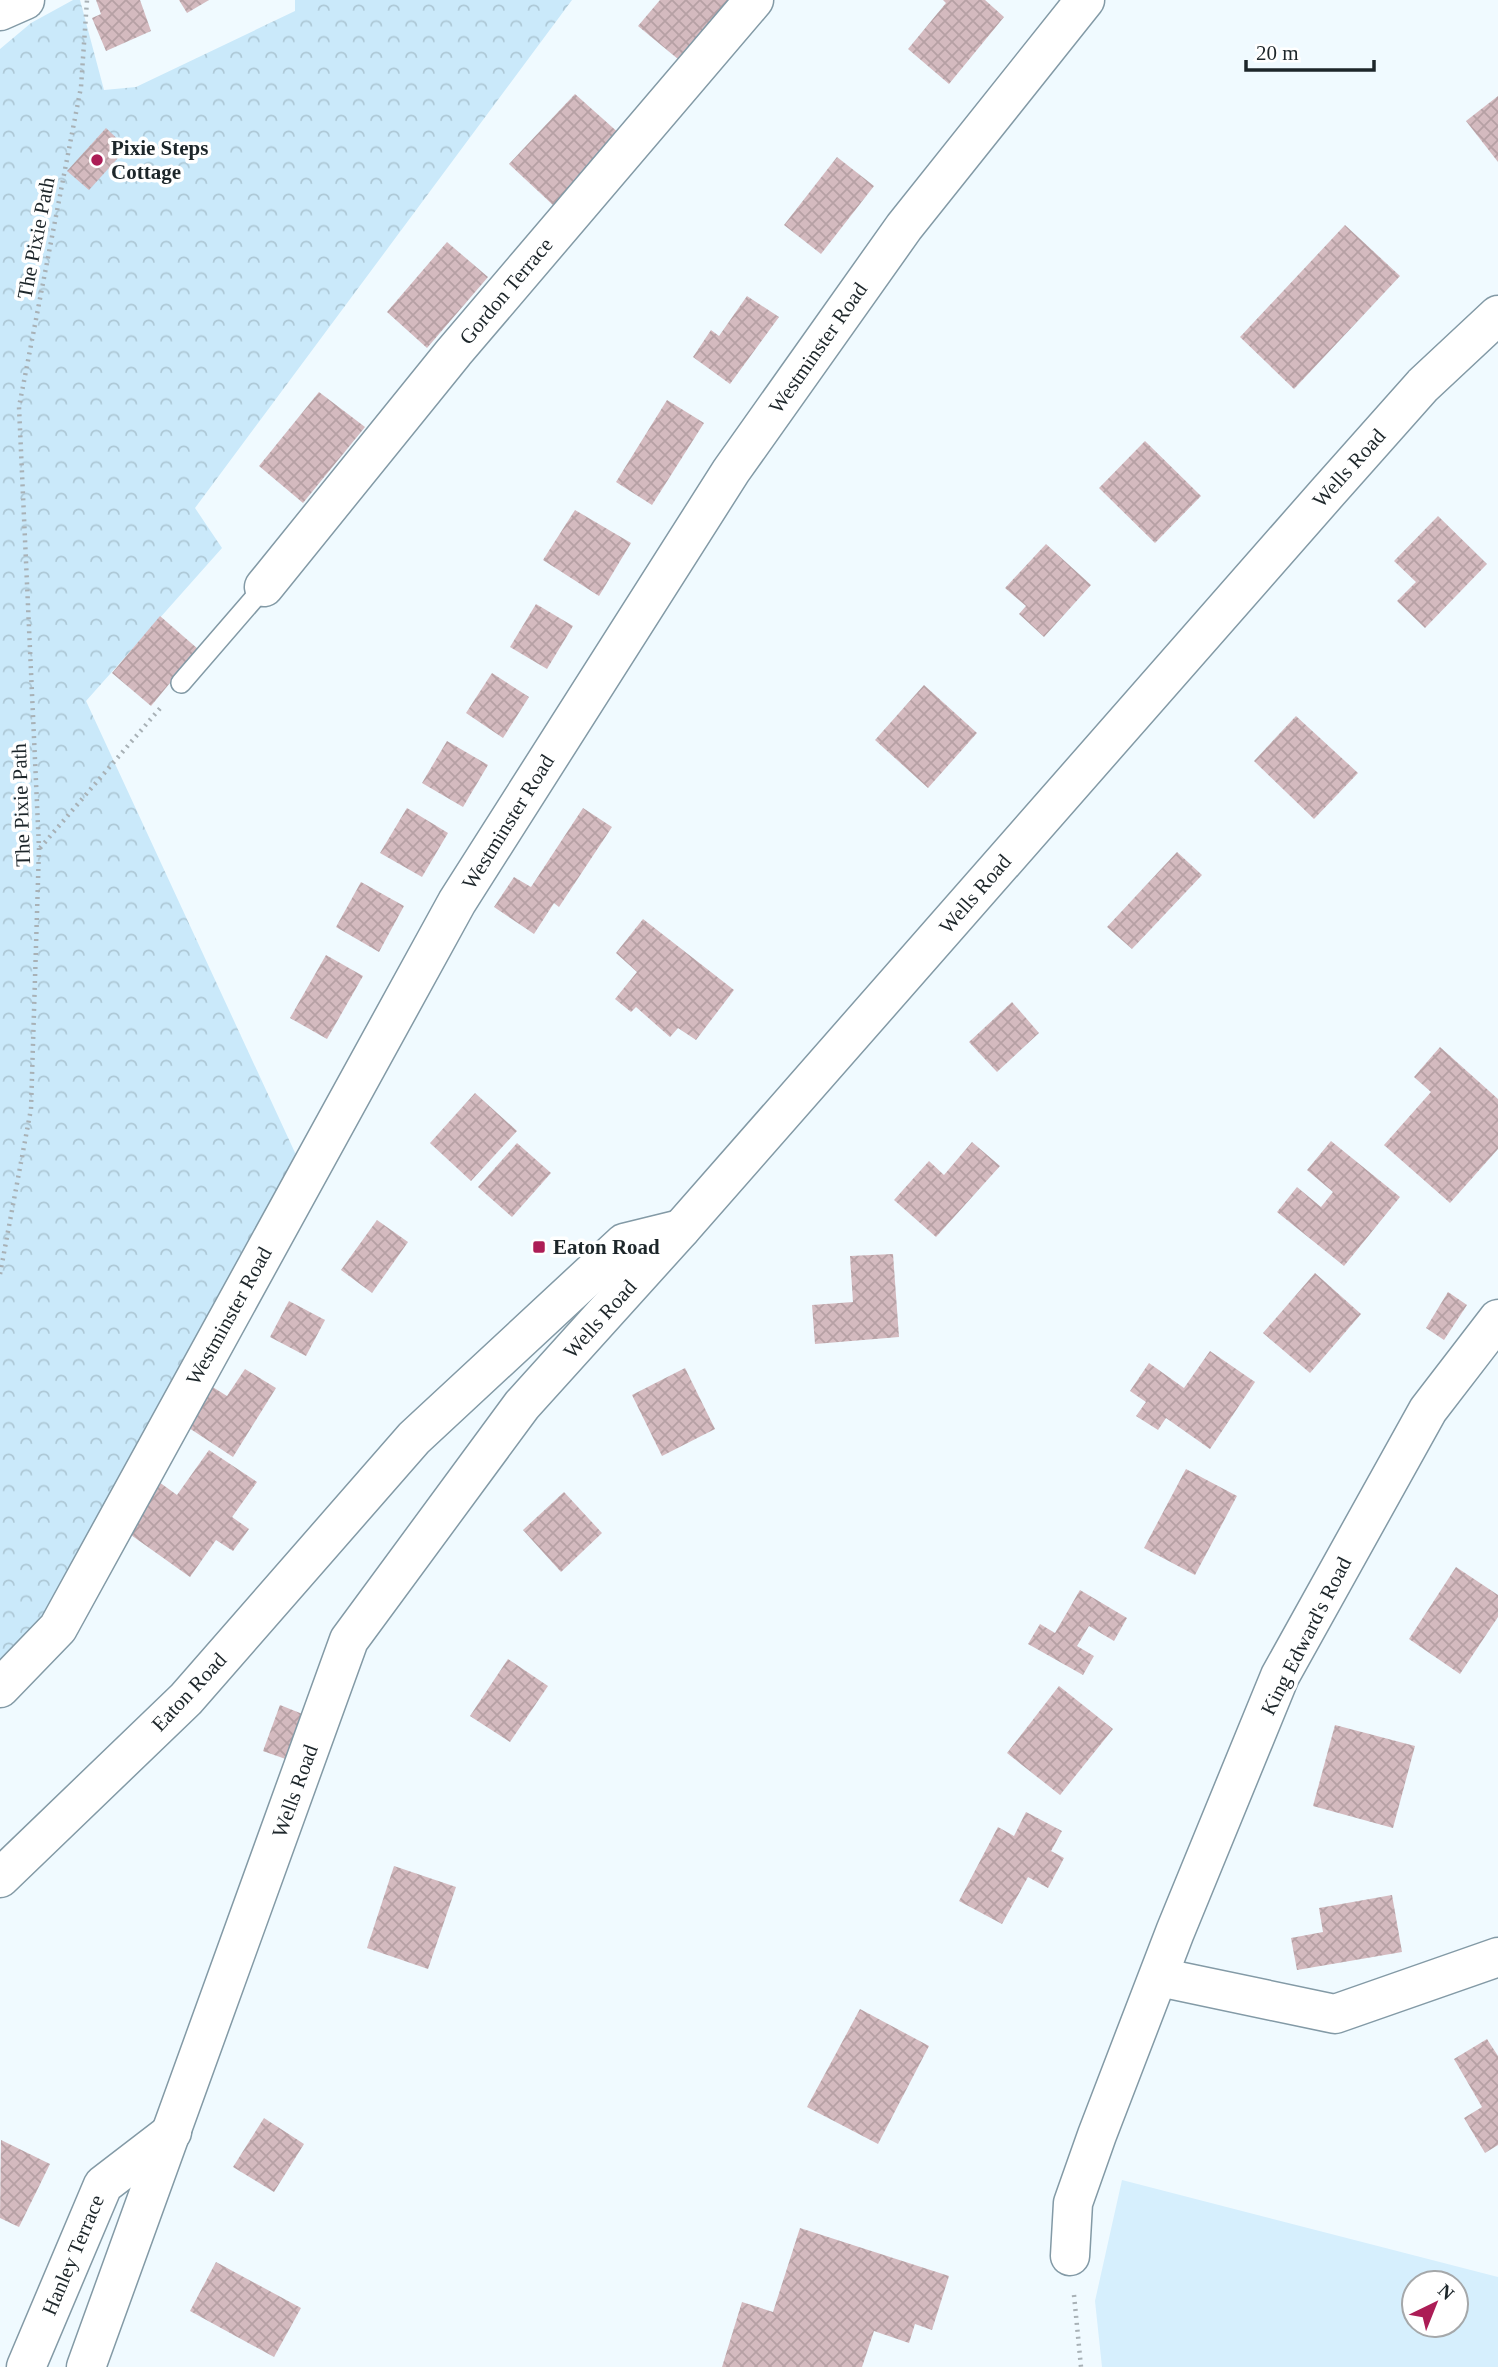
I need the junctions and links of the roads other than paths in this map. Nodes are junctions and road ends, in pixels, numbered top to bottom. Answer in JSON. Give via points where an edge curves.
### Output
{"nodes":[{"id":1,"x":25,"y":0,"type":"edge"},
{"id":2,"x":754,"y":0,"type":"edge"},
{"id":3,"x":1085,"y":0,"type":"edge"},
{"id":4,"x":0,"y":11,"type":"edge"},
{"id":5,"x":1498,"y":315,"type":"edge"},
{"id":6,"x":264,"y":587,"type":"joint"},
{"id":7,"x":181,"y":683,"type":"road end"},
{"id":8,"x":681,"y":1229,"type":"junction"},
{"id":9,"x":1498,"y":1319,"type":"edge"},
{"id":10,"x":0,"y":1688,"type":"edge"},
{"id":11,"x":0,"y":1878,"type":"edge"},
{"id":12,"x":1498,"y":1957,"type":"edge"},
{"id":13,"x":1159,"y":1977,"type":"junction"},
{"id":14,"x":172,"y":2132,"type":"junction"},
{"id":15,"x":1070,"y":2256,"type":"road end"},
{"id":16,"x":26,"y":2367,"type":"edge"},
{"id":17,"x":86,"y":2367,"type":"edge"}],
"edges":[{"from":1,"to":4,"type":"main road"},
{"from":2,"to":6,"type":"main road","name":"Gordon Terrace","via":[[454,352]]},
{"from":3,"to":10,"type":"main road","name":"Westminster Road","via":[[904,227],[731,471],[457,902],[58,1628]]},
{"from":5,"to":8,"type":"main road","name":"Wells Road","via":[[1423,385]]},
{"from":6,"to":7,"type":"lane"},
{"from":8,"to":11,"type":"main road","name":"Eaton Road","via":[[624,1243],[414,1438],[186,1699]]},
{"from":8,"to":14,"type":"main road","name":"Wells Road","via":[[522,1405],[349,1640]]},
{"from":9,"to":13,"type":"main road","name":"King Edward's Road","via":[[1429,1410],[1280,1676]]},
{"from":12,"to":13,"type":"main road","via":[[1335,2014]]},
{"from":13,"to":15,"type":"main road","name":"King Edward's Road","via":[[1073,2203]]},
{"from":14,"to":16,"type":"main road","name":"Hanley Terrace","via":[[103,2185]]},
{"from":14,"to":17,"type":"main road","name":"Wells Road"}]}
